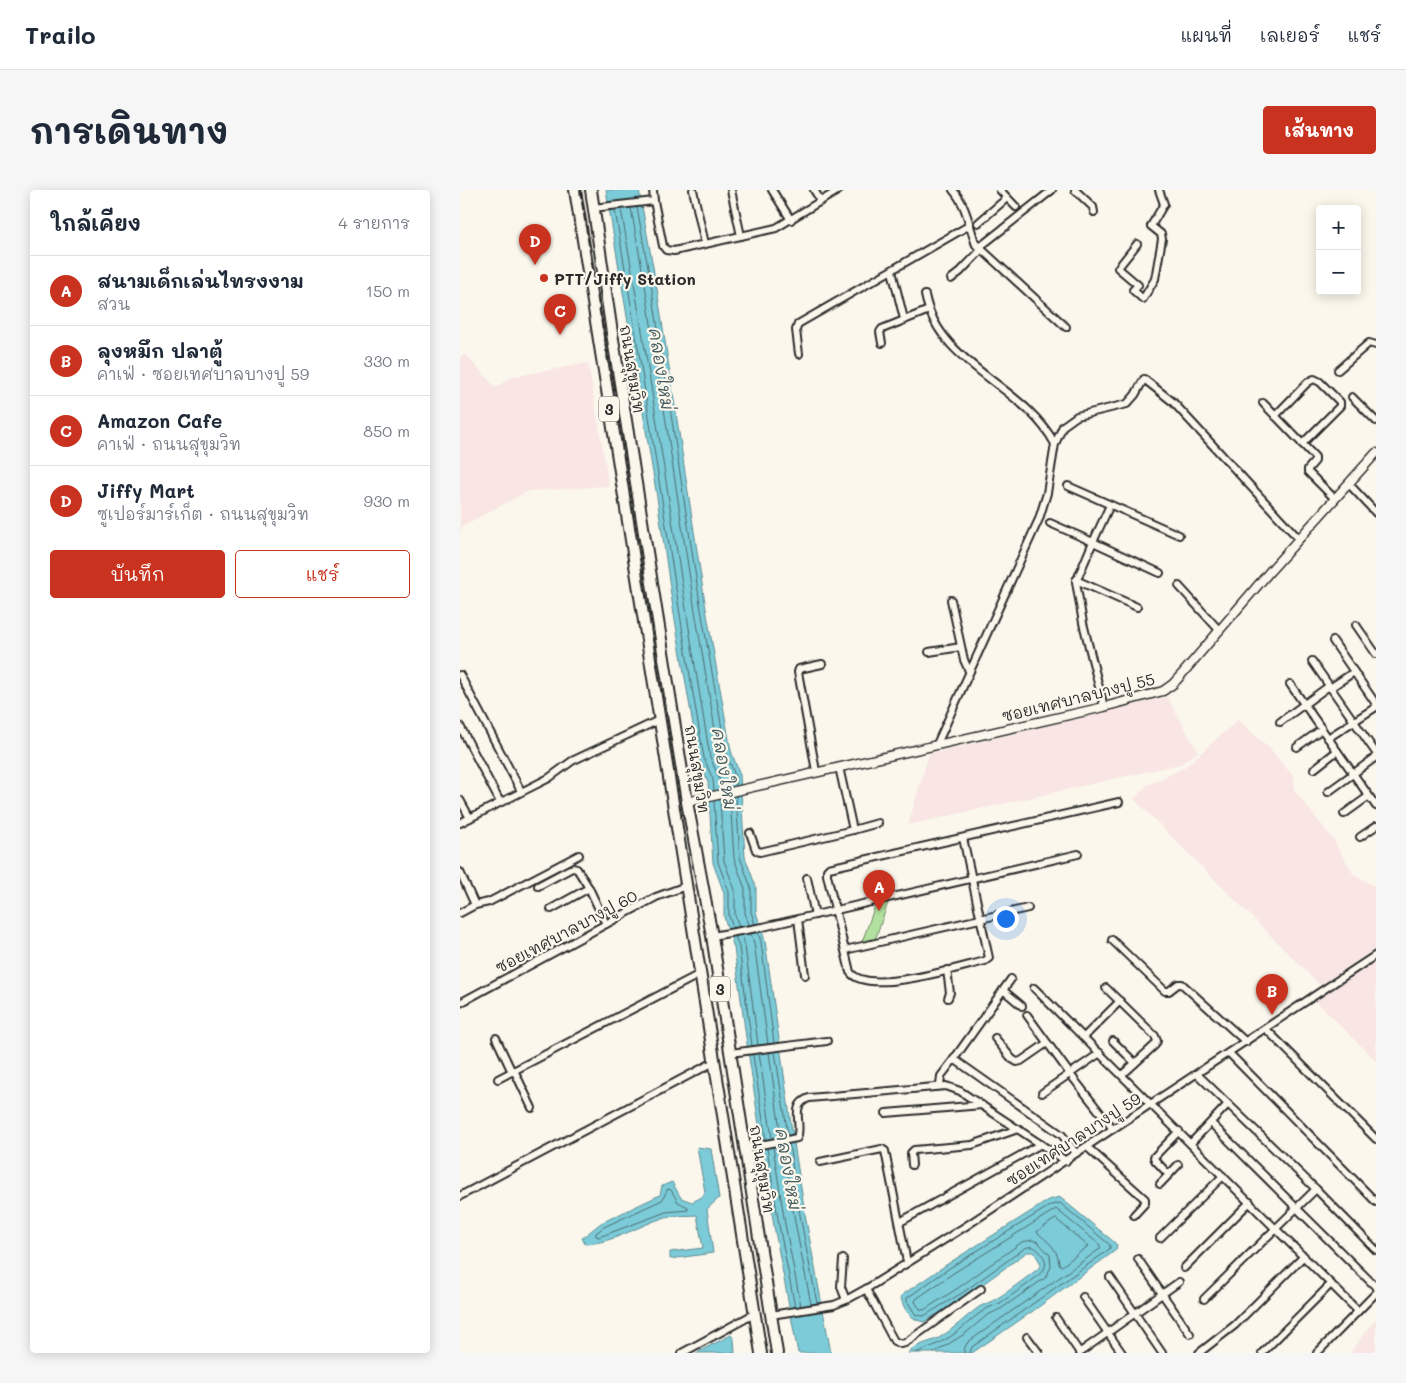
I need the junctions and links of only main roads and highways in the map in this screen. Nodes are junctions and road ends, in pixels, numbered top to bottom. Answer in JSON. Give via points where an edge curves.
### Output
{"nodes":[{"id":1,"x":575,"y":190,"type":"edge"},
{"id":2,"x":591,"y":190,"type":"edge"},
{"id":3,"x":660,"y":625,"type":"junction"},
{"id":4,"x":644,"y":628,"type":"junction"},
{"id":5,"x":761,"y":1353,"type":"edge"},
{"id":6,"x":777,"y":1353,"type":"edge"}],
"edges":[{"from":1,"to":4,"type":"highway","name":"ถนนสุขุมวิท","number":"3"},
{"from":2,"to":3,"type":"highway","name":"ถนนสุขุมวิท","number":"3","via":[[598,207],[612,333]]},
{"from":3,"to":4,"type":"highway"},
{"from":3,"to":6,"type":"highway","name":"ถนนสุขุมวิท","number":"3"},
{"from":4,"to":5,"type":"highway","name":"ถนนสุขุมวิท","number":"3"}]}
